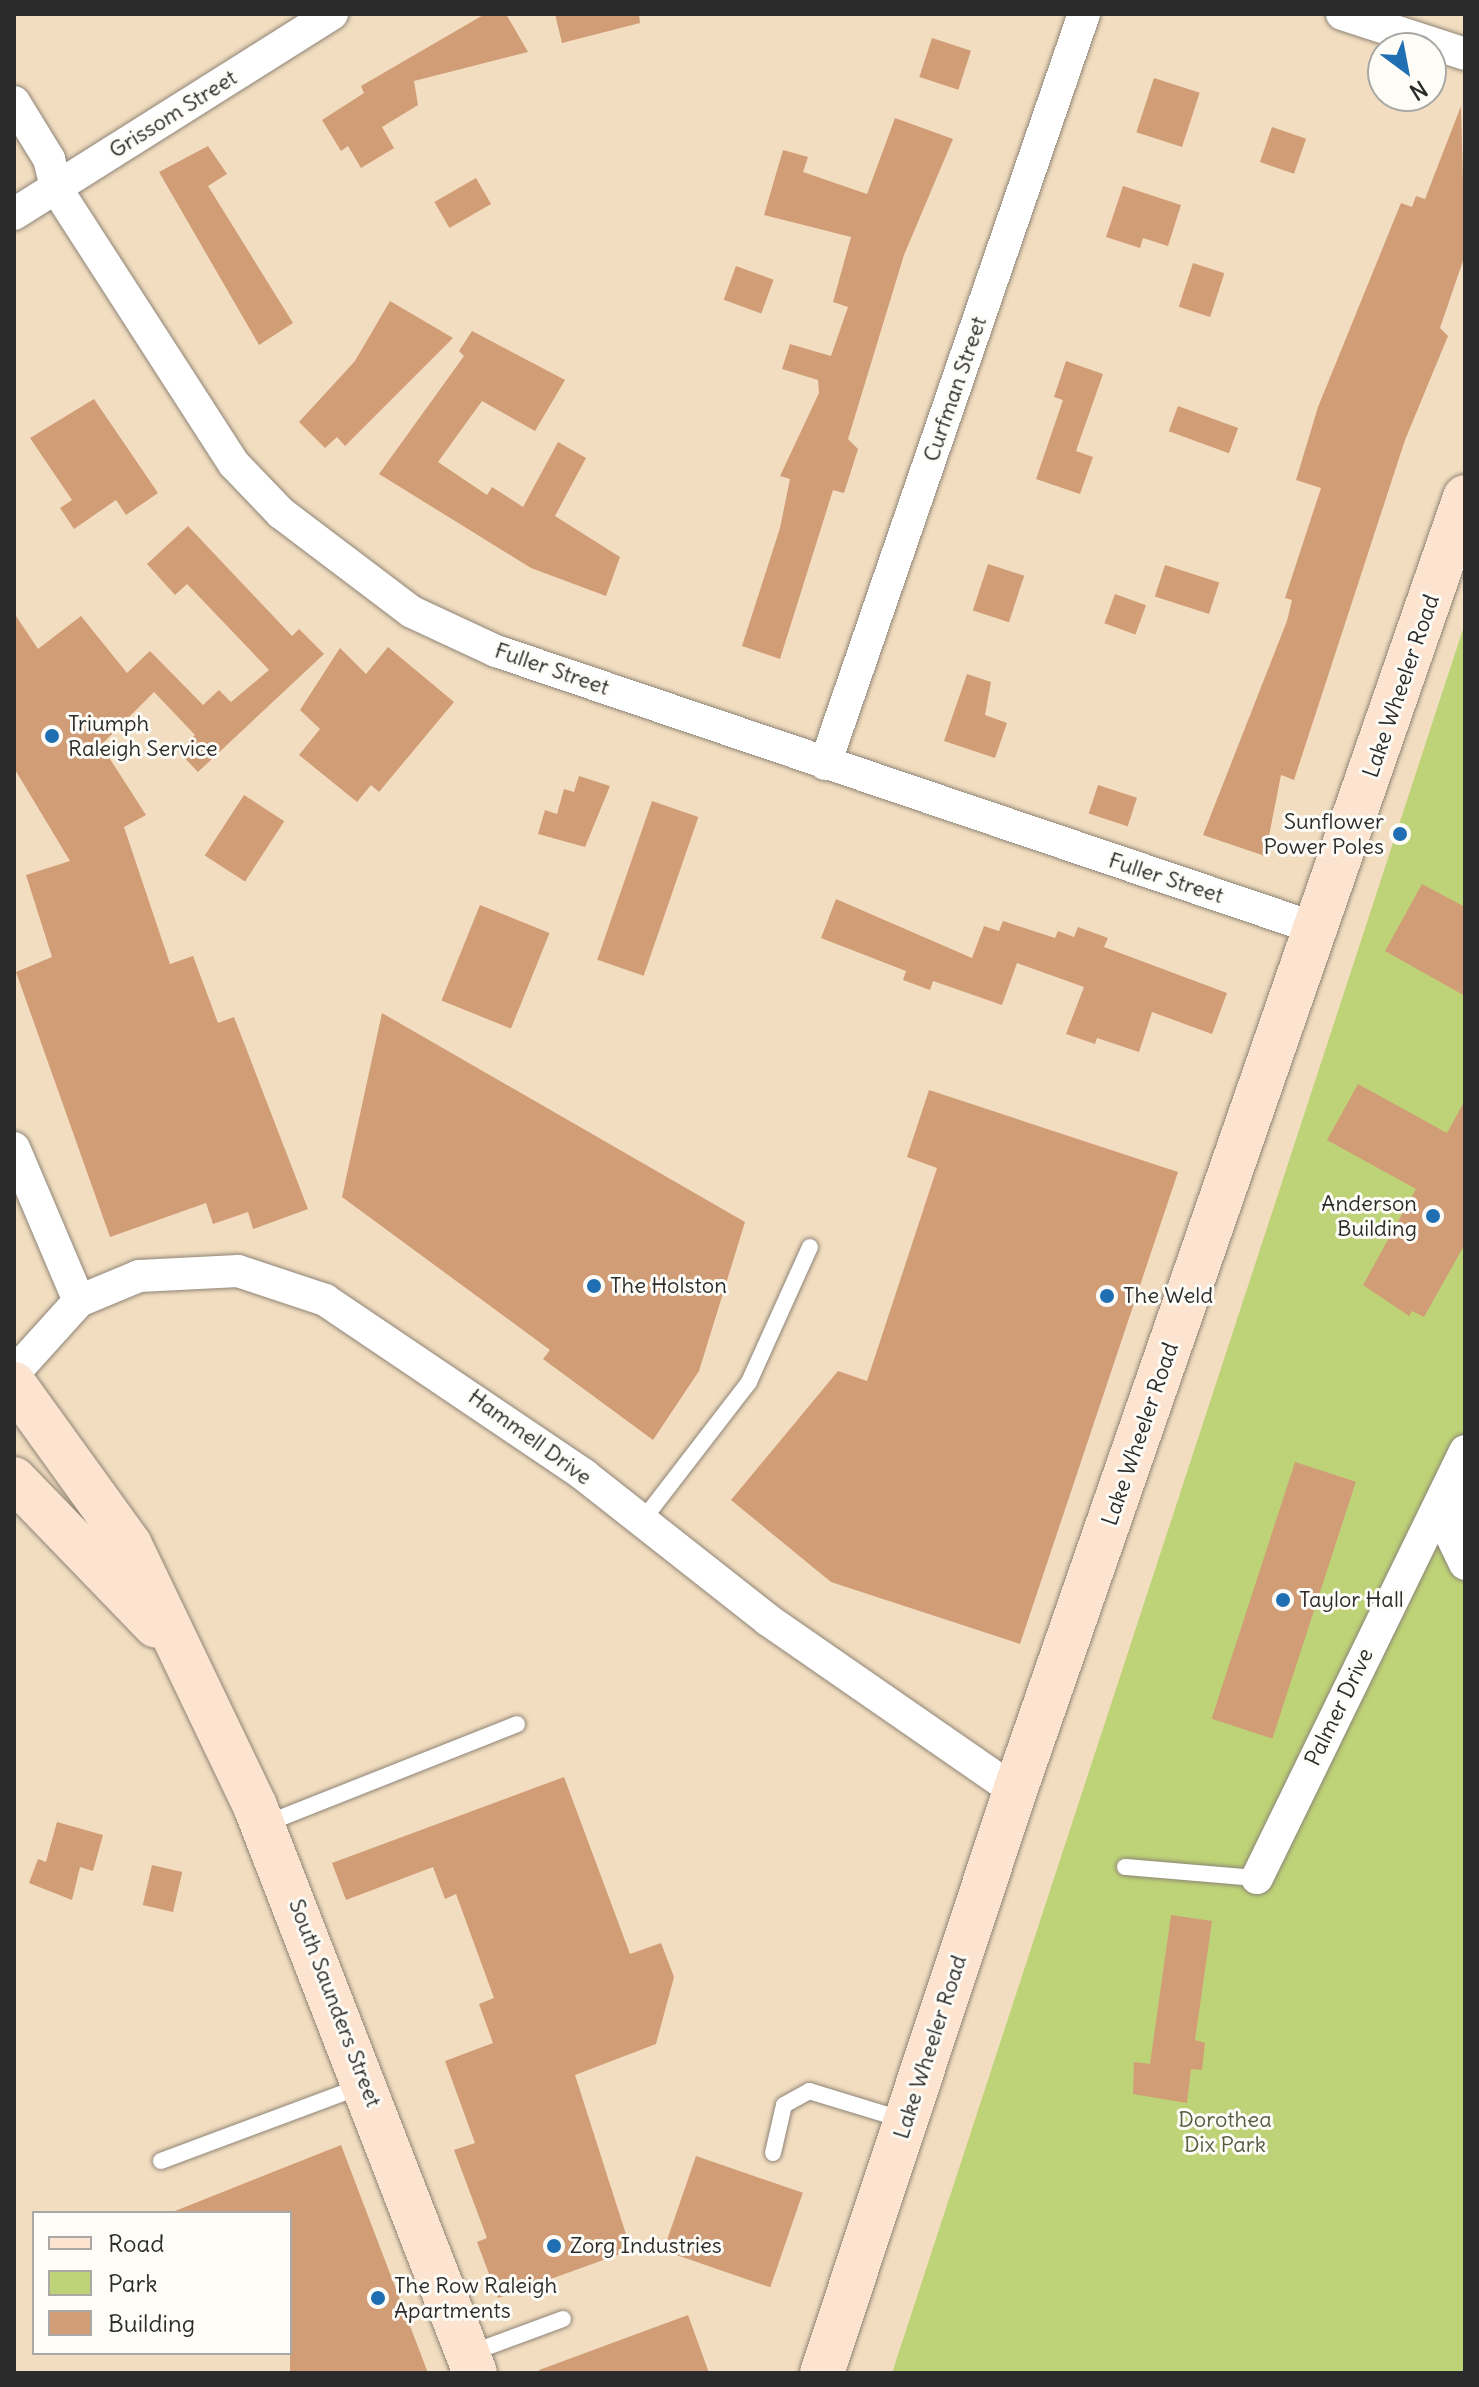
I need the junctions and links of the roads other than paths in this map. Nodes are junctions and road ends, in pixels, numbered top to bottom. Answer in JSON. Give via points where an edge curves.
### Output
{"nodes":[{"id":1,"x":332,"y":14,"type":"edge"},
{"id":2,"x":1084,"y":14,"type":"edge"},
{"id":3,"x":1342,"y":14,"type":"edge"},
{"id":4,"x":1465,"y":54,"type":"edge"},
{"id":5,"x":14,"y":102,"type":"edge"},
{"id":6,"x":56,"y":188,"type":"junction"},
{"id":7,"x":14,"y":214,"type":"edge"},
{"id":8,"x":1465,"y":497,"type":"edge"},
{"id":9,"x":825,"y":764,"type":"junction"},
{"id":10,"x":1318,"y":929,"type":"junction"},
{"id":11,"x":14,"y":1148,"type":"edge"},
{"id":12,"x":810,"y":1247,"type":"dead end"},
{"id":13,"x":79,"y":1301,"type":"junction"},
{"id":14,"x":14,"y":1373,"type":"edge"},
{"id":15,"x":14,"y":1384,"type":"edge"},
{"id":16,"x":1459,"y":1462,"type":"edge"},
{"id":17,"x":14,"y":1479,"type":"edge"},
{"id":18,"x":642,"y":1521,"type":"junction"},
{"id":19,"x":1465,"y":1564,"type":"edge"},
{"id":20,"x":172,"y":1642,"type":"junction"},
{"id":21,"x":517,"y":1724,"type":"dead end"},
{"id":22,"x":1015,"y":1791,"type":"junction"},
{"id":23,"x":263,"y":1825,"type":"junction"},
{"id":24,"x":1125,"y":1867,"type":"dead end"},
{"id":25,"x":1257,"y":1878,"type":"joint"},
{"id":26,"x":367,"y":2084,"type":"junction"},
{"id":27,"x":906,"y":2121,"type":"junction"},
{"id":28,"x":773,"y":2153,"type":"dead end"},
{"id":29,"x":161,"y":2161,"type":"dead end"},
{"id":30,"x":563,"y":2319,"type":"dead end"},
{"id":31,"x":471,"y":2364,"type":"edge"},
{"id":32,"x":822,"y":2373,"type":"edge"}],
"edges":[{"from":1,"to":6,"type":"street","name":"Grissom Street"},
{"from":2,"to":9,"type":"street","name":"Curfman Street"},
{"from":3,"to":4,"type":"street"},
{"from":5,"to":6,"type":"street","name":"Fuller Street","via":[[49,159]]},
{"from":6,"to":7,"type":"street","name":"Grissom Street"},
{"from":6,"to":9,"type":"street","name":"Fuller Street","via":[[234,464],[334,556],[412,612],[496,651]]},
{"from":8,"to":10,"type":"main road","name":"Lake Wheeler Road"},
{"from":9,"to":10,"type":"street","name":"Fuller Street"},
{"from":10,"to":22,"type":"main road","name":"Lake Wheeler Road"},
{"from":11,"to":13,"type":"street"},
{"from":12,"to":18,"type":"lane","via":[[749,1382]]},
{"from":13,"to":14,"type":"street","name":"Hammell Drive"},
{"from":13,"to":18,"type":"street","name":"Hammell Drive","via":[[100,1287],[175,1269],[238,1271],[282,1282],[405,1349]]},
{"from":15,"to":20,"type":"main road","name":"South Saunders Street","via":[[130,1545]]},
{"from":16,"to":19,"type":"street","via":[[1451,1535]]},
{"from":16,"to":25,"type":"street","name":"Palmer Drive"},
{"from":17,"to":20,"type":"main road","name":"South Saunders Street"},
{"from":18,"to":22,"type":"street","name":"Hammell Drive","via":[[768,1620]]},
{"from":20,"to":23,"type":"main road","name":"South Saunders Street"},
{"from":21,"to":23,"type":"lane"},
{"from":22,"to":27,"type":"main road","name":"Lake Wheeler Road"},
{"from":23,"to":26,"type":"main road","name":"South Saunders Street"},
{"from":24,"to":25,"type":"lane"},
{"from":26,"to":29,"type":"lane"},
{"from":26,"to":31,"type":"main road","name":"South Saunders Street"},
{"from":27,"to":28,"type":"lane","via":[[809,2091],[784,2105]]},
{"from":27,"to":32,"type":"main road","name":"Lake Wheeler Road"},
{"from":30,"to":31,"type":"lane"}]}
